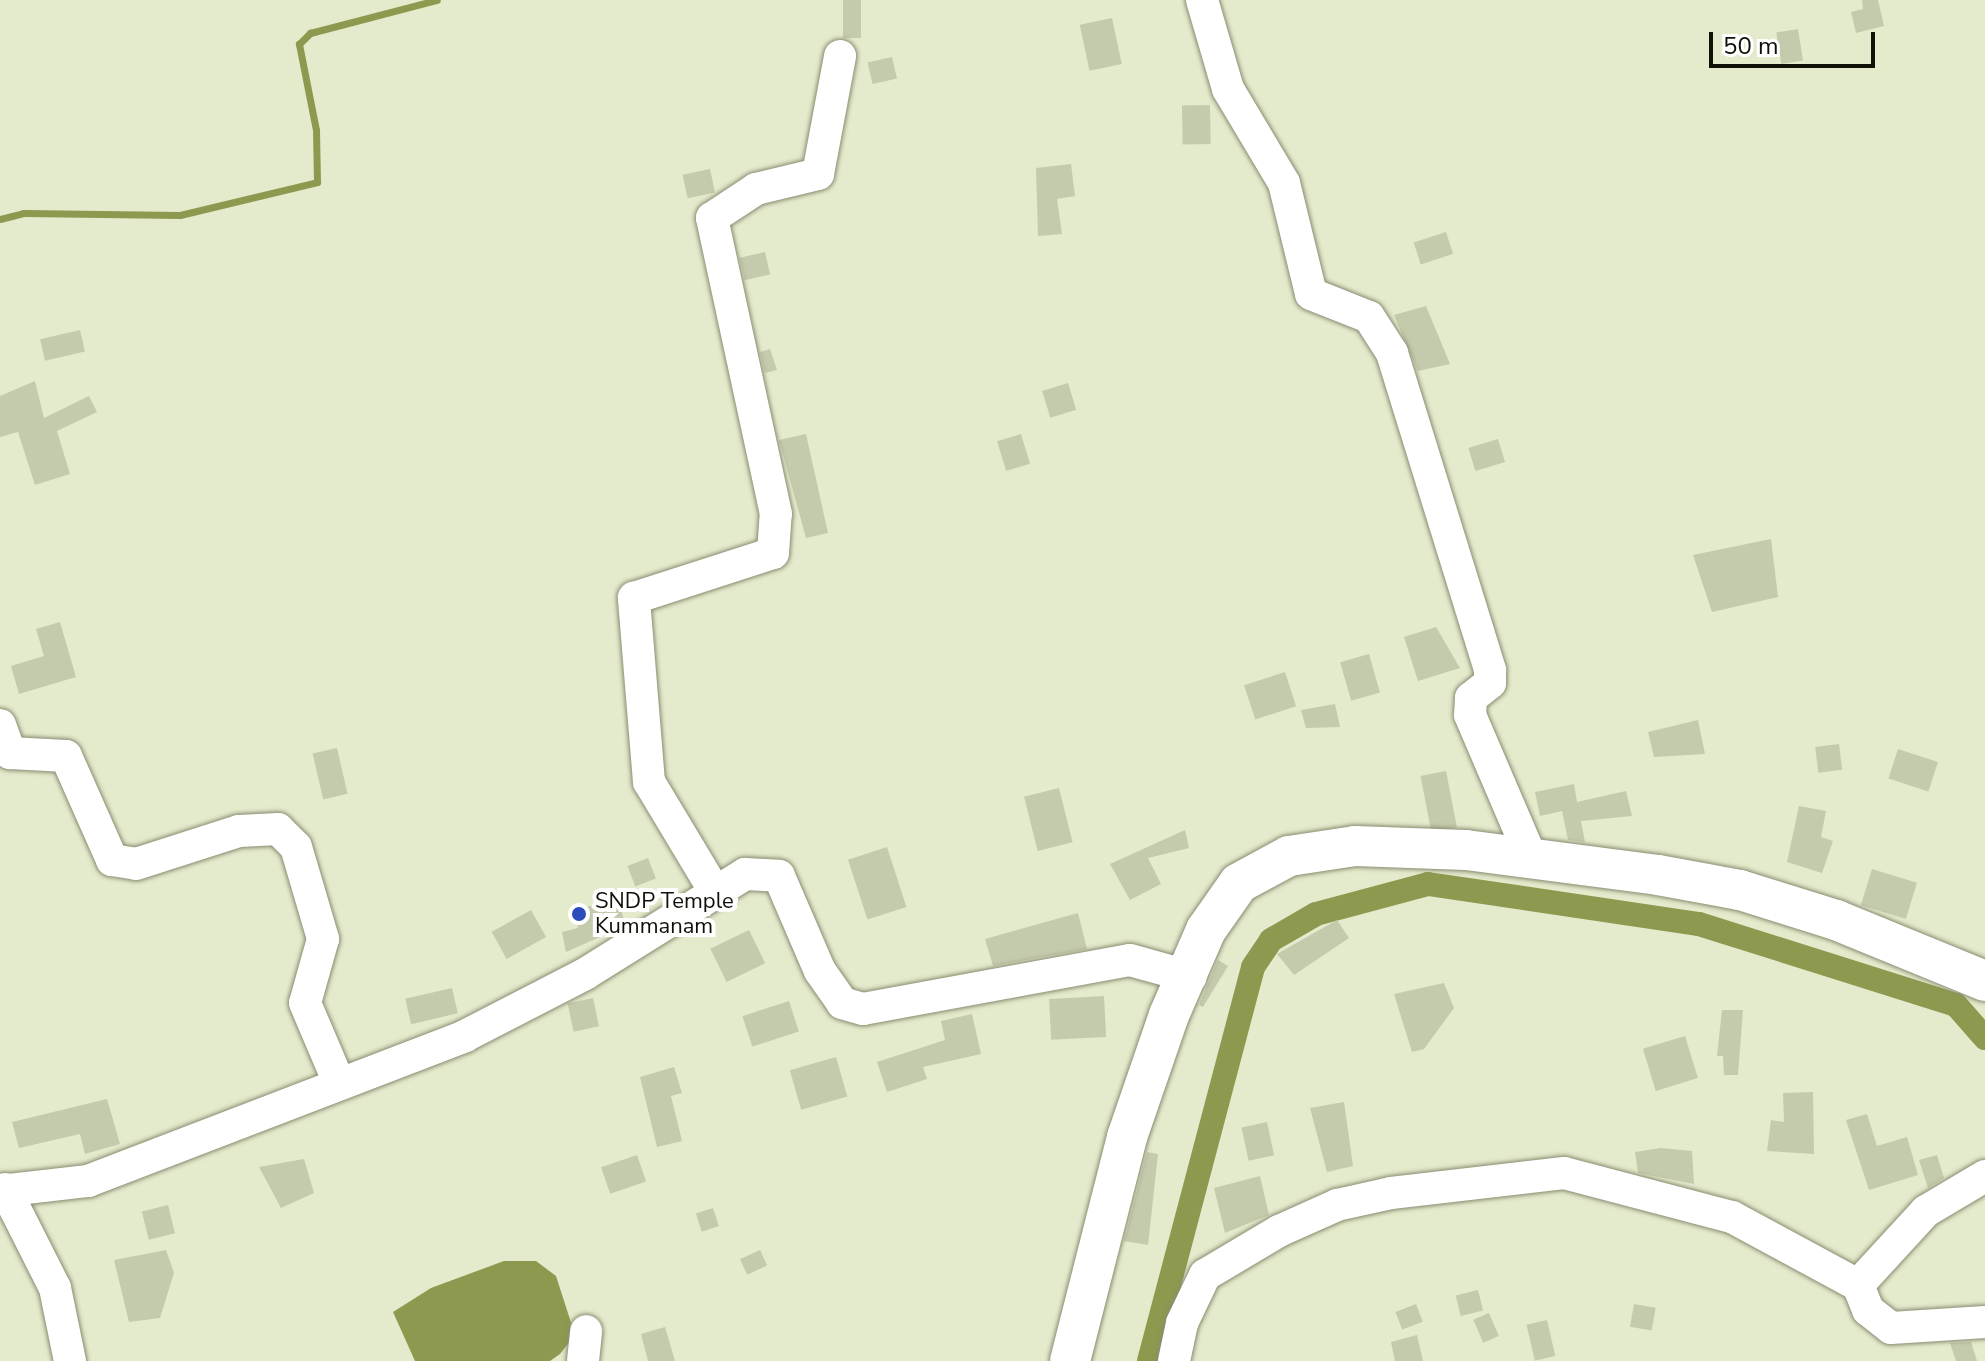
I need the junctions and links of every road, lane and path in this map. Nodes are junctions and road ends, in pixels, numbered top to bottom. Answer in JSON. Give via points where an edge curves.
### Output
{"nodes":[{"id":1,"x":1202,"y":0,"type":"edge"},
{"id":2,"x":840,"y":56,"type":"dead end"},
{"id":3,"x":3,"y":748,"type":"edge"},
{"id":4,"x":1531,"y":857,"type":"junction"},
{"id":5,"x":714,"y":890,"type":"junction"},
{"id":6,"x":1191,"y":977,"type":"junction"},
{"id":7,"x":1985,"y":981,"type":"edge"},
{"id":8,"x":339,"y":1083,"type":"junction"},
{"id":9,"x":1985,"y":1176,"type":"edge"},
{"id":10,"x":3,"y":1190,"type":"edge"},
{"id":11,"x":1858,"y":1285,"type":"junction"},
{"id":12,"x":1985,"y":1322,"type":"edge"},
{"id":13,"x":70,"y":1361,"type":"edge"},
{"id":14,"x":1070,"y":1361,"type":"edge"},
{"id":15,"x":1174,"y":1361,"type":"edge"}],
"edges":[{"from":1,"to":4,"type":"street","via":[[1228,89],[1284,183],[1311,294],[1369,317],[1392,353],[1490,670],[1490,683],[1471,698],[1470,715]]},
{"from":2,"to":5,"type":"street","via":[[818,174],[756,189],[712,218],[776,514],[773,553],[634,598],[649,782]]},
{"from":3,"to":8,"type":"street","via":[[66,756],[112,860],[136,864],[239,831],[278,829],[296,847],[323,939],[305,1003]]},
{"from":4,"to":6,"type":"main road","via":[[1355,846],[1289,856],[1239,883],[1206,930]]},
{"from":4,"to":7,"type":"main road","via":[[1740,890]]},
{"from":5,"to":6,"type":"street","via":[[745,874],[779,876],[820,971],[842,1003],[863,1009],[1130,960]]},
{"from":5,"to":8,"type":"street","via":[[503,1017]]},
{"from":6,"to":14,"type":"main road","via":[[1169,1015],[1127,1137]]},
{"from":8,"to":10,"type":"street","via":[[88,1181]]},
{"from":9,"to":11,"type":"street","via":[[1926,1211]]},
{"from":10,"to":13,"type":"street","via":[[55,1288]]},
{"from":11,"to":12,"type":"street","via":[[1868,1310],[1891,1328]]},
{"from":11,"to":15,"type":"street","via":[[1732,1217],[1564,1173],[1391,1193],[1337,1205],[1279,1231],[1205,1275],[1182,1323]]}]}
